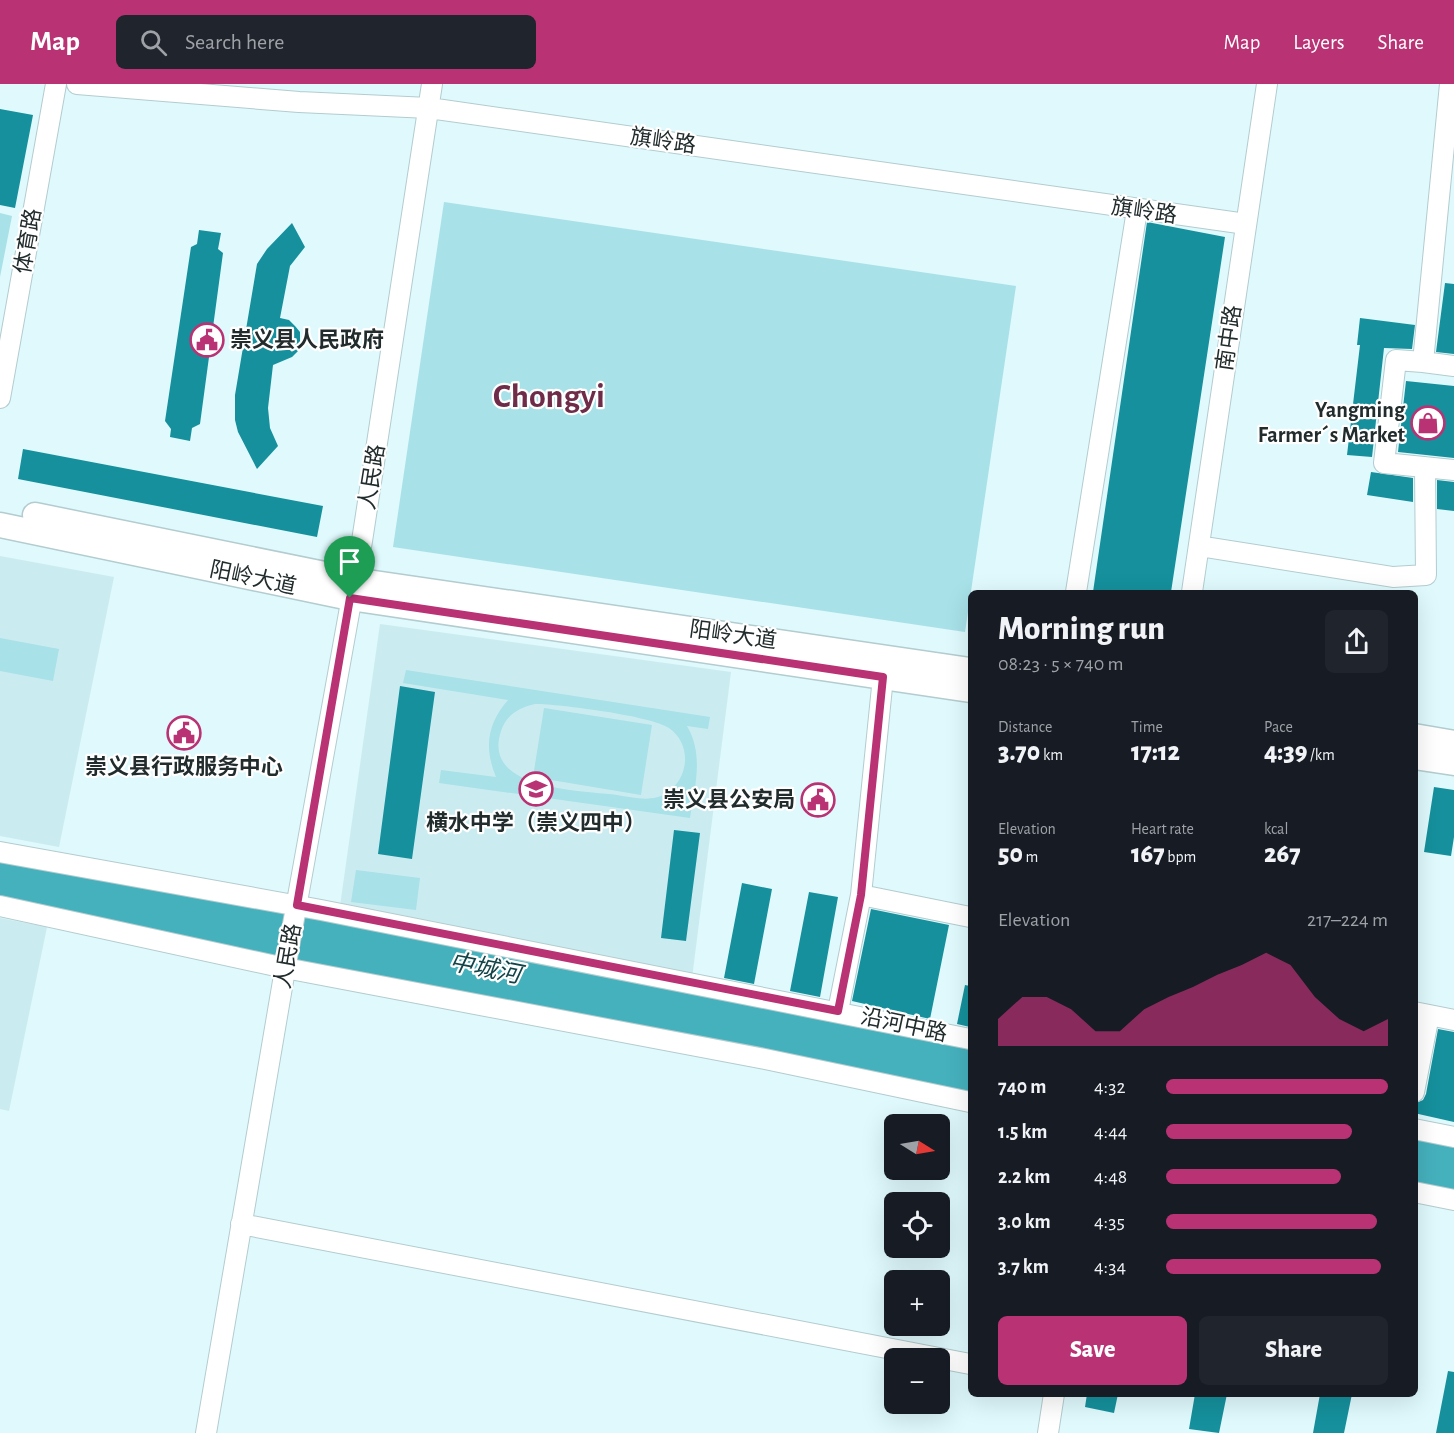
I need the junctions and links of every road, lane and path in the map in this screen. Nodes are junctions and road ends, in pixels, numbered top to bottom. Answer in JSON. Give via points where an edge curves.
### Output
{"nodes":[{"id":1,"x":56,"y":84,"type":"edge"},
{"id":2,"x":77,"y":84,"type":"edge"},
{"id":3,"x":432,"y":84,"type":"edge"},
{"id":4,"x":1267,"y":84,"type":"edge"},
{"id":5,"x":1450,"y":84,"type":"edge"},
{"id":6,"x":429,"y":108,"type":"junction"},
{"id":7,"x":1137,"y":210,"type":"junction"},
{"id":8,"x":1246,"y":224,"type":"junction"},
{"id":9,"x":1423,"y":362,"type":"junction"},
{"id":10,"x":1454,"y":366,"type":"edge"},
{"id":11,"x":0,"y":398,"type":"edge"},
{"id":12,"x":1425,"y":467,"type":"junction"},
{"id":13,"x":1454,"y":470,"type":"edge"},
{"id":14,"x":0,"y":508,"type":"edge"},
{"id":15,"x":0,"y":525,"type":"edge"},
{"id":16,"x":1199,"y":546,"type":"junction"},
{"id":17,"x":352,"y":589,"type":"junction"},
{"id":18,"x":1076,"y":590,"type":"edge"},
{"id":19,"x":1192,"y":590,"type":"edge"},
{"id":20,"x":968,"y":670,"type":"edge"},
{"id":21,"x":883,"y":677,"type":"junction"},
{"id":22,"x":968,"y":690,"type":"edge"},
{"id":23,"x":1418,"y":737,"type":"edge"},
{"id":24,"x":1454,"y":742,"type":"edge"},
{"id":25,"x":1418,"y":758,"type":"edge"},
{"id":26,"x":1454,"y":763,"type":"edge"},
{"id":27,"x":0,"y":852,"type":"edge"},
{"id":28,"x":861,"y":895,"type":"junction"},
{"id":29,"x":0,"y":906,"type":"edge"},
{"id":30,"x":295,"y":911,"type":"junction"},
{"id":31,"x":968,"y":917,"type":"edge"},
{"id":32,"x":286,"y":960,"type":"junction"},
{"id":33,"x":838,"y":1011,"type":"junction"},
{"id":34,"x":1422,"y":1014,"type":"edge"},
{"id":35,"x":1454,"y":1020,"type":"edge"},
{"id":36,"x":968,"y":1038,"type":"edge"},
{"id":37,"x":1418,"y":1053,"type":"edge"},
{"id":38,"x":968,"y":1102,"type":"edge"},
{"id":39,"x":1418,"y":1130,"type":"edge"},
{"id":40,"x":1454,"y":1137,"type":"edge"},
{"id":41,"x":1418,"y":1193,"type":"edge"},
{"id":42,"x":1454,"y":1200,"type":"edge"},
{"id":43,"x":241,"y":1224,"type":"junction"},
{"id":44,"x":968,"y":1364,"type":"edge"},
{"id":45,"x":1054,"y":1397,"type":"edge"},
{"id":46,"x":206,"y":1433,"type":"edge"},
{"id":47,"x":1048,"y":1433,"type":"edge"}],
"edges":[{"from":1,"to":11,"type":"street","name":"体育路"},
{"from":2,"to":6,"type":"street","name":"旗岭路"},
{"from":3,"to":6,"type":"street","name":"人民路"},
{"from":4,"to":8,"type":"street","name":"南中路"},
{"from":5,"to":9,"type":"street"},
{"from":6,"to":7,"type":"street","name":"旗岭路"},
{"from":6,"to":17,"type":"street","name":"人民路"},
{"from":7,"to":8,"type":"street","name":"旗岭路"},
{"from":7,"to":18,"type":"street"},
{"from":8,"to":16,"type":"street","name":"南中路"},
{"from":9,"to":10,"type":"street"},
{"from":9,"to":12,"type":"street","via":[[1396,360],[1384,463]]},
{"from":12,"to":13,"type":"street"},
{"from":12,"to":16,"type":"street","via":[[1426,575],[1393,577]]},
{"from":14,"to":17,"type":"main road","name":"阳岭大道"},
{"from":15,"to":17,"type":"main road","name":"阳岭大道"},
{"from":16,"to":19,"type":"street","name":"南中路"},
{"from":17,"to":20,"type":"main road","name":"阳岭大道"},
{"from":17,"to":21,"type":"main road","name":"阳岭大道"},
{"from":17,"to":30,"type":"street","name":"人民路"},
{"from":21,"to":22,"type":"main road","name":"阳岭大道"},
{"from":21,"to":28,"type":"street"},
{"from":23,"to":24,"type":"main road"},
{"from":25,"to":26,"type":"main road"},
{"from":27,"to":30,"type":"street","name":"沿河中路"},
{"from":28,"to":31,"type":"street"},
{"from":28,"to":33,"type":"street"},
{"from":29,"to":32,"type":"street"},
{"from":30,"to":32,"type":"street","name":"人民路"},
{"from":30,"to":33,"type":"street","name":"沿河中路"},
{"from":32,"to":38,"type":"street"},
{"from":32,"to":43,"type":"street","name":"人民路"},
{"from":33,"to":36,"type":"street","name":"沿河中路"},
{"from":34,"to":35,"type":"street"},
{"from":34,"to":37,"type":"street"},
{"from":39,"to":40,"type":"street"},
{"from":41,"to":42,"type":"street"},
{"from":43,"to":44,"type":"street"},
{"from":43,"to":46,"type":"street","name":"人民路"},
{"from":45,"to":47,"type":"street"}]}
